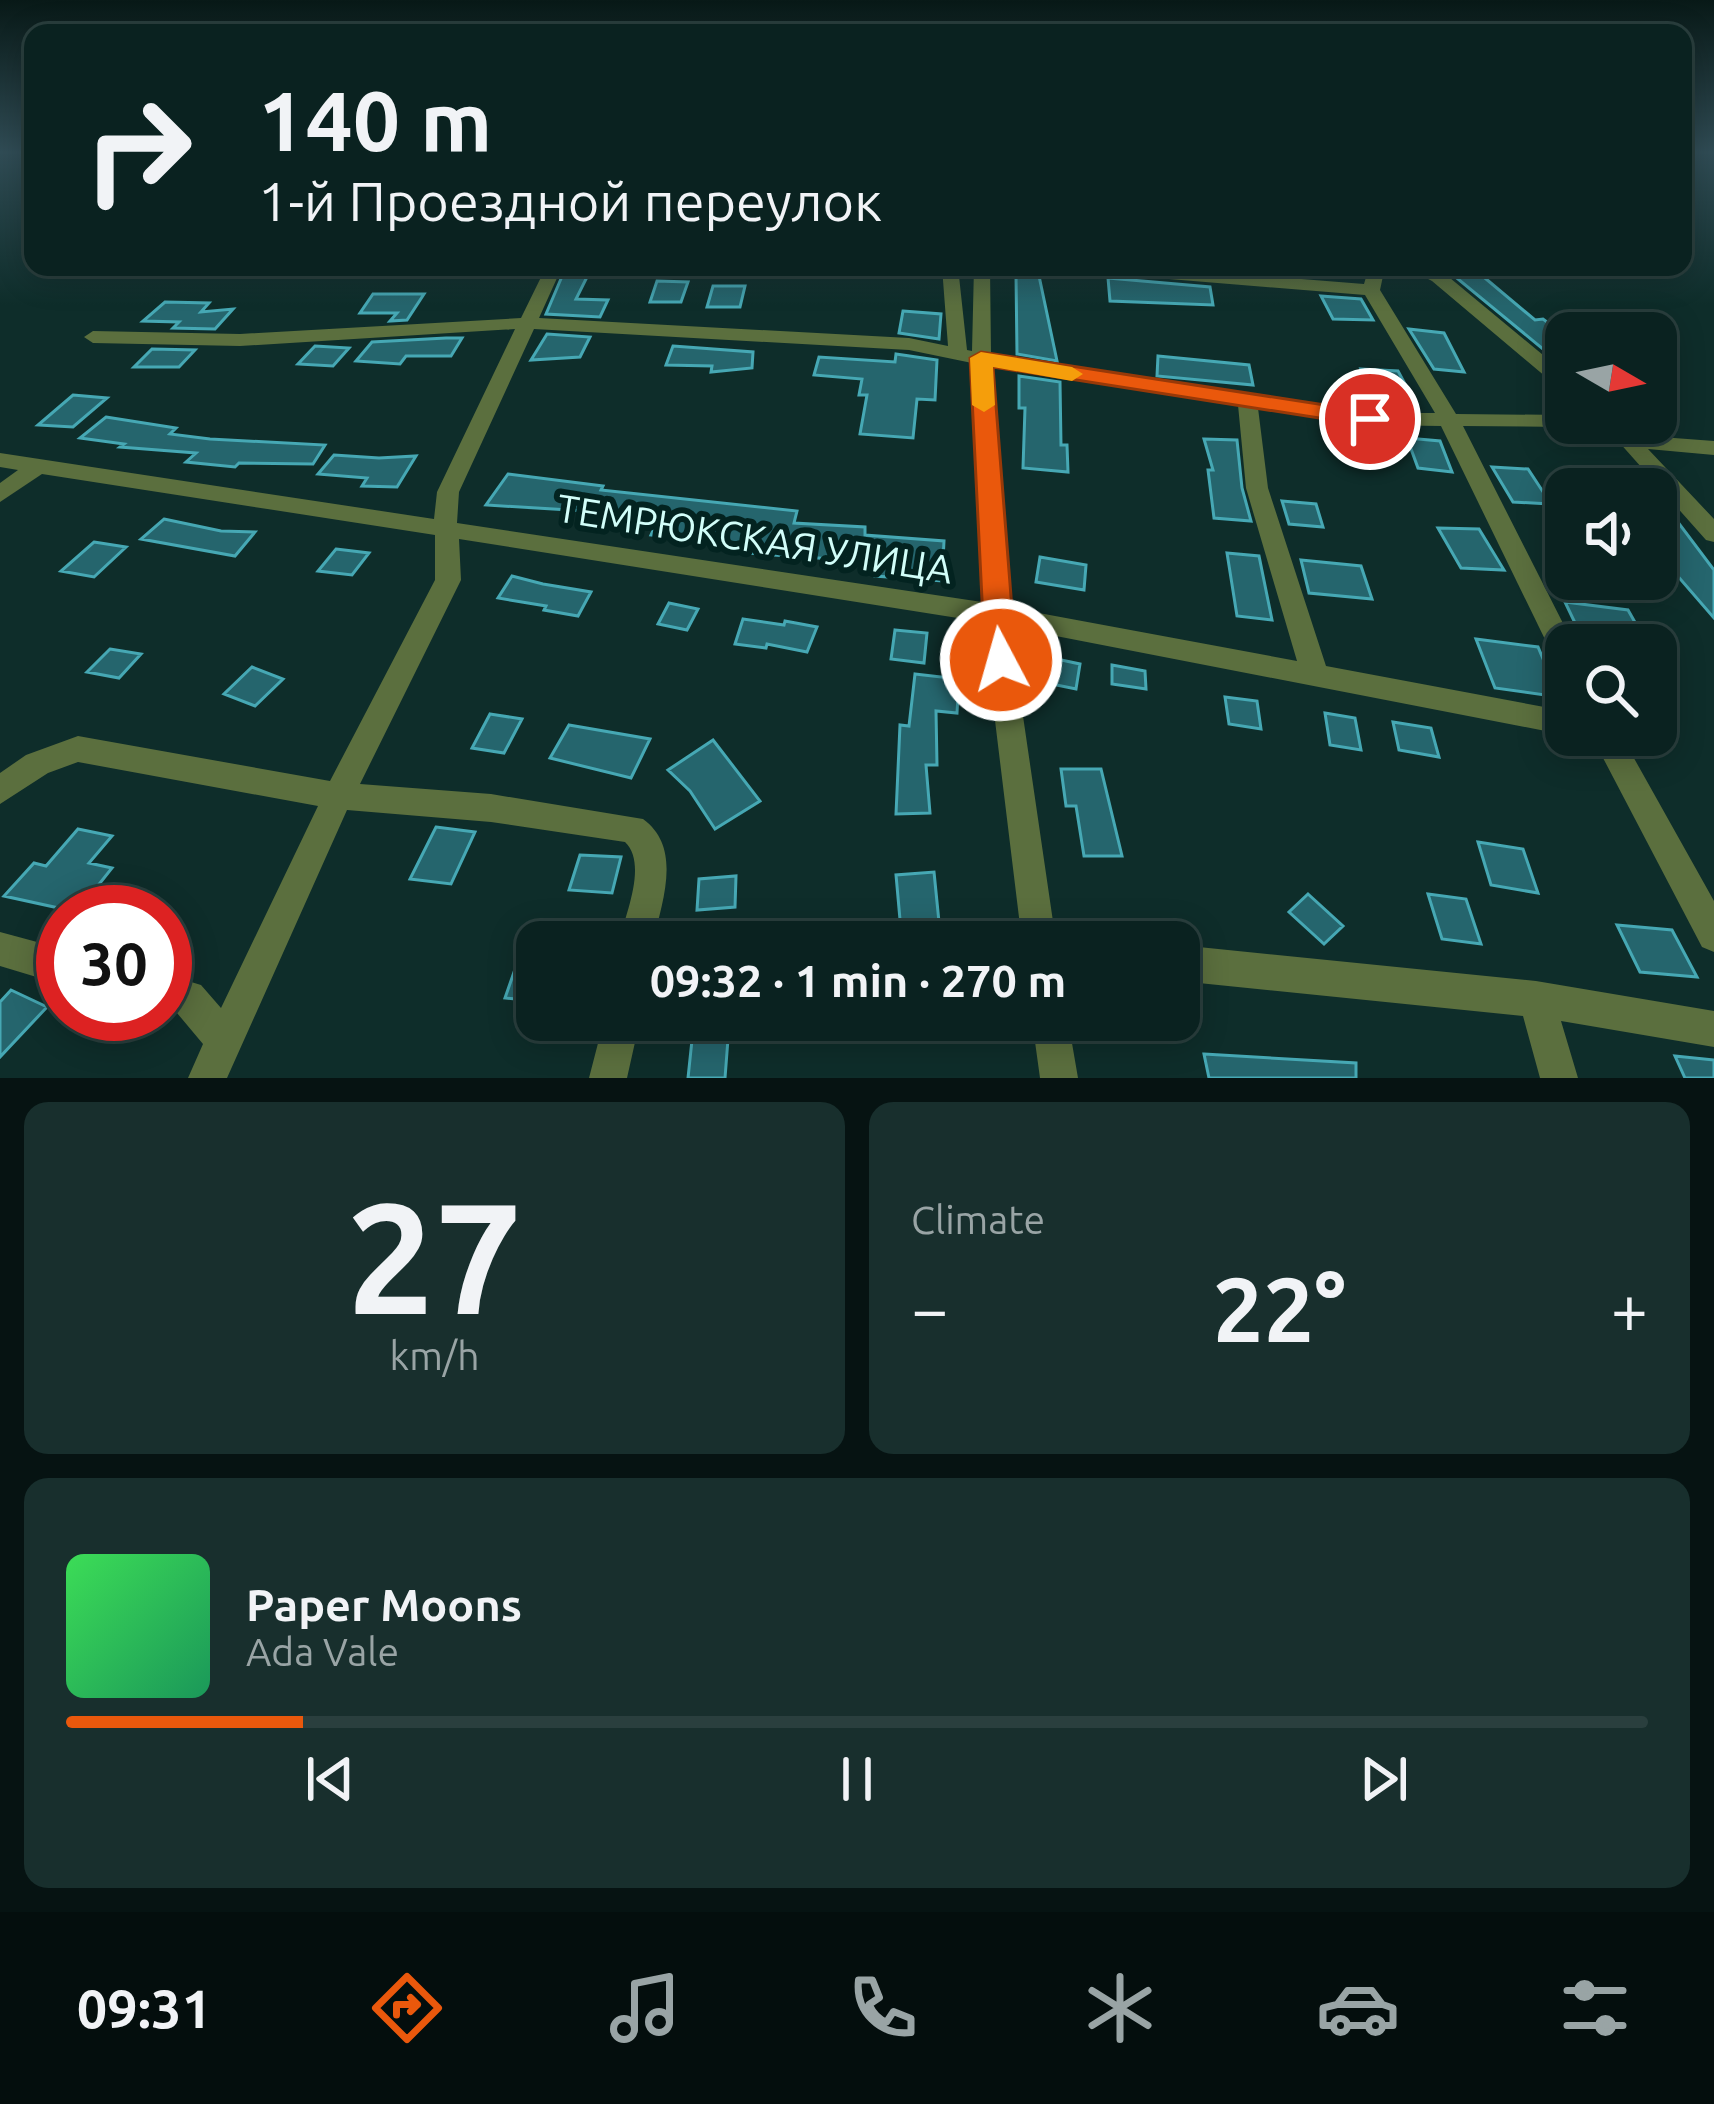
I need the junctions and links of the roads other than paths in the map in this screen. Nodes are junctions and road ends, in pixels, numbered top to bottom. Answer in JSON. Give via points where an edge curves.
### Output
{"nodes":[{"id":1,"x":550,"y":276,"type":"edge"},
{"id":2,"x":952,"y":276,"type":"edge"},
{"id":3,"x":981,"y":276,"type":"edge"},
{"id":4,"x":1321,"y":276,"type":"edge"},
{"id":5,"x":1436,"y":276,"type":"edge"},
{"id":6,"x":1374,"y":278,"type":"edge"},
{"id":7,"x":529,"y":323,"type":"junction"},
{"id":8,"x":93,"y":337,"type":"dead end"},
{"id":9,"x":970,"y":356,"type":"junction"},
{"id":10,"x":1545,"y":366,"type":"edge"},
{"id":11,"x":1247,"y":398,"type":"junction"},
{"id":12,"x":1448,"y":418,"type":"junction"},
{"id":13,"x":1545,"y":420,"type":"edge"},
{"id":14,"x":1635,"y":444,"type":"edge"},
{"id":15,"x":1667,"y":444,"type":"edge"},
{"id":16,"x":1714,"y":448,"type":"edge"},
{"id":17,"x":0,"y":460,"type":"edge"},
{"id":18,"x":39,"y":465,"type":"junction"},
{"id":19,"x":0,"y":494,"type":"edge"},
{"id":20,"x":448,"y":532,"type":"junction"},
{"id":21,"x":1714,"y":534,"type":"edge"},
{"id":22,"x":995,"y":614,"type":"junction"},
{"id":23,"x":1551,"y":624,"type":"edge"},
{"id":24,"x":1314,"y":672,"type":"junction"},
{"id":25,"x":1545,"y":719,"type":"edge"},
{"id":26,"x":1617,"y":756,"type":"edge"},
{"id":27,"x":0,"y":790,"type":"edge"},
{"id":28,"x":338,"y":796,"type":"junction"},
{"id":29,"x":640,"y":921,"type":"edge"},
{"id":30,"x":1036,"y":921,"type":"edge"},
{"id":31,"x":1714,"y":934,"type":"edge"},
{"id":32,"x":0,"y":949,"type":"edge"},
{"id":33,"x":36,"y":959,"type":"edge"},
{"id":34,"x":1200,"y":965,"type":"edge"},
{"id":35,"x":1536,"y":999,"type":"junction"},
{"id":36,"x":192,"y":1003,"type":"edge"},
{"id":37,"x":1714,"y":1029,"type":"edge"},
{"id":38,"x":224,"y":1040,"type":"junction"},
{"id":39,"x":617,"y":1041,"type":"edge"},
{"id":40,"x":1053,"y":1041,"type":"edge"},
{"id":41,"x":207,"y":1078,"type":"edge"},
{"id":42,"x":608,"y":1078,"type":"edge"},
{"id":43,"x":1059,"y":1078,"type":"edge"},
{"id":44,"x":1559,"y":1078,"type":"edge"}],
"edges":[{"from":1,"to":7,"type":"street"},
{"from":2,"to":9,"type":"street"},
{"from":3,"to":9,"type":"street"},
{"from":4,"to":6,"type":"street"},
{"from":5,"to":10,"type":"street"},
{"from":6,"to":12,"type":"street"},
{"from":7,"to":8,"type":"street","via":[[240,340]]},
{"from":7,"to":9,"type":"street","via":[[909,344]]},
{"from":7,"to":20,"type":"street","via":[[448,492]]},
{"from":9,"to":11,"type":"street"},
{"from":9,"to":22,"type":"street"},
{"from":11,"to":12,"type":"street","via":[[1370,419]]},
{"from":11,"to":24,"type":"street","via":[[1257,488]]},
{"from":12,"to":13,"type":"street"},
{"from":12,"to":23,"type":"street"},
{"from":14,"to":21,"type":"street"},
{"from":15,"to":16,"type":"street"},
{"from":17,"to":18,"type":"street","name":"ТЕМРЮКСКАЯ УЛИЦА"},
{"from":18,"to":19,"type":"street"},
{"from":18,"to":20,"type":"street","name":"ТЕМРЮКСКАЯ УЛИЦА"},
{"from":20,"to":22,"type":"street","name":"ТЕМРЮКСКАЯ УЛИЦА"},
{"from":20,"to":28,"type":"street","via":[[448,580]]},
{"from":22,"to":24,"type":"street","name":"ТЕМРЮКСКАЯ УЛИЦА"},
{"from":22,"to":30,"type":"street"},
{"from":24,"to":25,"type":"street","name":"ТЕМРЮКСКАЯ УЛИЦА"},
{"from":26,"to":31,"type":"street"},
{"from":27,"to":28,"type":"street","via":[[78,748]]},
{"from":28,"to":29,"type":"street","via":[[585,819],[640,832],[652,857]]},
{"from":28,"to":38,"type":"street"},
{"from":32,"to":33,"type":"street"},
{"from":34,"to":35,"type":"street"},
{"from":35,"to":37,"type":"street"},
{"from":35,"to":44,"type":"street"},
{"from":36,"to":38,"type":"street"},
{"from":38,"to":41,"type":"street"},
{"from":39,"to":42,"type":"street"},
{"from":40,"to":43,"type":"street"}]}
